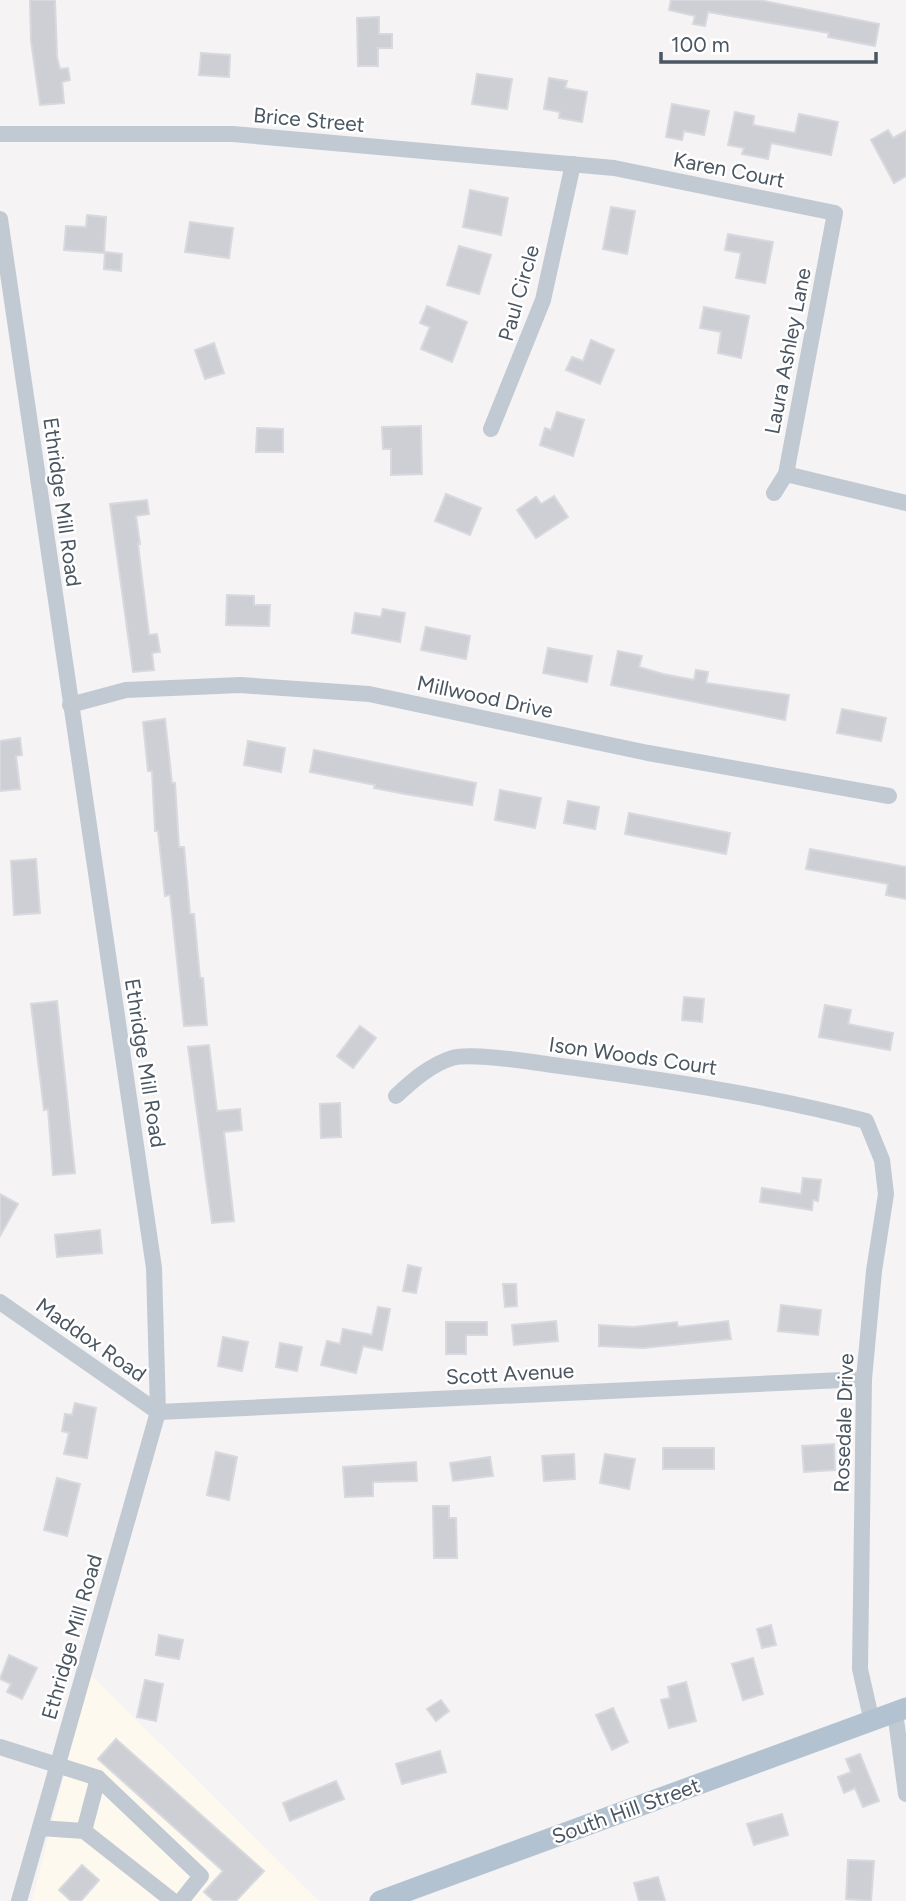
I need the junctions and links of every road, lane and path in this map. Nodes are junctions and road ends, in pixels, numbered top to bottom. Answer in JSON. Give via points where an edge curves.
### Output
{"nodes":[{"id":1,"x":0,"y":134,"type":"edge"},
{"id":2,"x":573,"y":164,"type":"junction"},
{"id":3,"x":614,"y":168,"type":"joint"},
{"id":4,"x":835,"y":213,"type":"joint"},
{"id":5,"x":0,"y":219,"type":"edge"},
{"id":6,"x":491,"y":429,"type":"dead end"},
{"id":7,"x":786,"y":474,"type":"junction"},
{"id":8,"x":774,"y":493,"type":"dead end"},
{"id":9,"x":906,"y":503,"type":"edge"},
{"id":10,"x":70,"y":705,"type":"junction"},
{"id":11,"x":889,"y":796,"type":"dead end"},
{"id":12,"x":396,"y":1096,"type":"dead end"},
{"id":13,"x":869,"y":1128,"type":"joint"},
{"id":14,"x":0,"y":1303,"type":"edge"},
{"id":15,"x":864,"y":1379,"type":"junction"},
{"id":16,"x":158,"y":1412,"type":"junction"},
{"id":17,"x":900,"y":1710,"type":"edge"},
{"id":18,"x":872,"y":1721,"type":"junction"},
{"id":19,"x":0,"y":1747,"type":"edge"},
{"id":20,"x":57,"y":1767,"type":"junction"},
{"id":21,"x":99,"y":1778,"type":"junction"},
{"id":22,"x":906,"y":1794,"type":"edge"},
{"id":23,"x":40,"y":1828,"type":"junction"},
{"id":24,"x":83,"y":1831,"type":"junction"},
{"id":25,"x":19,"y":1901,"type":"edge"},
{"id":26,"x":173,"y":1901,"type":"edge"},
{"id":27,"x":181,"y":1901,"type":"edge"},
{"id":28,"x":380,"y":1901,"type":"edge"}],
"edges":[{"from":1,"to":2,"type":"street","name":"Brice Street","via":[[233,134]]},
{"from":2,"to":3,"type":"street","name":"Brice Street"},
{"from":2,"to":6,"type":"street","name":"Paul Circle","via":[[543,300]]},
{"from":3,"to":4,"type":"street","name":"Karen Court"},
{"from":4,"to":7,"type":"street","name":"Laura Ashley Lane"},
{"from":5,"to":10,"type":"street","name":"Ethridge Mill Road"},
{"from":7,"to":8,"type":"street","name":"Laura Ashley Lane"},
{"from":7,"to":9,"type":"street"},
{"from":10,"to":11,"type":"street","name":"Millwood Drive","via":[[125,690],[240,685],[369,694],[648,753]]},
{"from":10,"to":16,"type":"street","name":"Ethridge Mill Road","via":[[154,1268]]},
{"from":12,"to":13,"type":"street","name":"Ison Woods Court","via":[[420,1074],[454,1057],[519,1060],[786,1100],[866,1121]]},
{"from":13,"to":15,"type":"street","name":"Rosedale Drive","via":[[882,1160],[886,1194]]},
{"from":14,"to":16,"type":"street","name":"Maddox Road"},
{"from":15,"to":16,"type":"street","name":"Scott Avenue"},
{"from":15,"to":18,"type":"street","name":"Rosedale Drive","via":[[860,1670]]},
{"from":16,"to":20,"type":"street","name":"Ethridge Mill Road"},
{"from":17,"to":18,"type":"main road","name":"South Hill Street"},
{"from":17,"to":22,"type":"street"},
{"from":18,"to":28,"type":"main road","name":"South Hill Street"},
{"from":19,"to":20,"type":"street"},
{"from":20,"to":21,"type":"street"},
{"from":20,"to":23,"type":"street","name":"Ethridge Mill Road"},
{"from":21,"to":24,"type":"street"},
{"from":21,"to":27,"type":"street","via":[[201,1876]]},
{"from":23,"to":24,"type":"street"},
{"from":23,"to":25,"type":"street","name":"Ethridge Mill Road"},
{"from":24,"to":26,"type":"street"}]}
